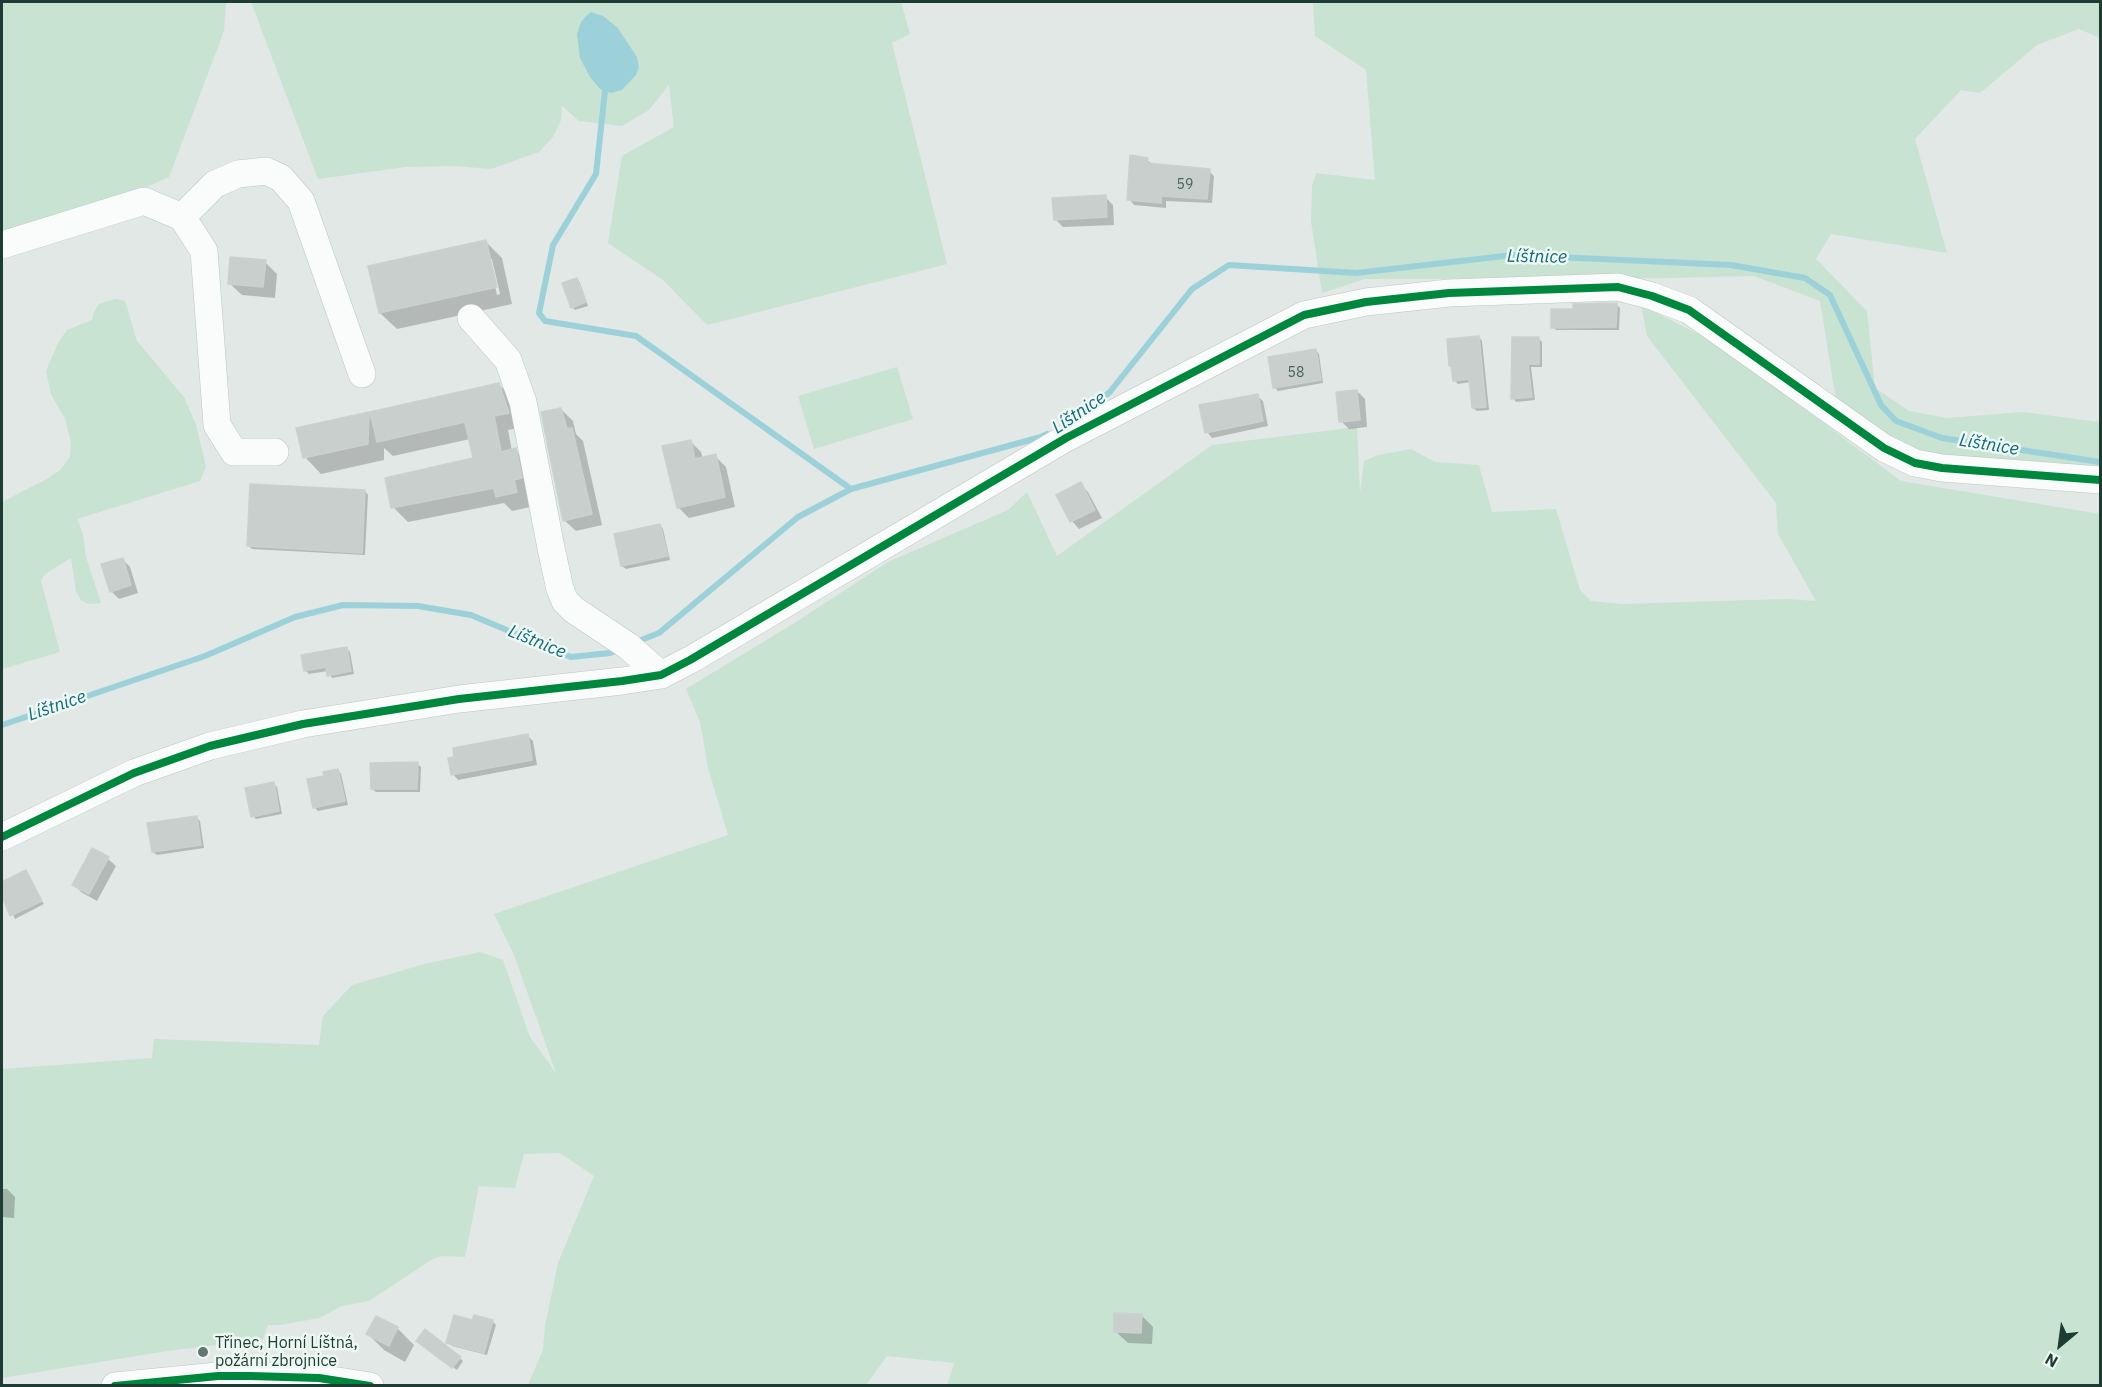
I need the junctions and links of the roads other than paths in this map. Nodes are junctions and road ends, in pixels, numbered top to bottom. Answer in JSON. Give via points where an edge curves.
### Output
{"nodes":[{"id":1,"x":182,"y":217,"type":"junction"},
{"id":2,"x":2,"y":245,"type":"edge"},
{"id":3,"x":471,"y":318,"type":"dead end"},
{"id":4,"x":362,"y":374,"type":"dead end"},
{"id":5,"x":275,"y":452,"type":"dead end"},
{"id":6,"x":2100,"y":480,"type":"edge"},
{"id":7,"x":661,"y":675,"type":"junction"},
{"id":8,"x":2,"y":837,"type":"edge"},
{"id":9,"x":217,"y":1381,"type":"edge"},
{"id":10,"x":115,"y":1386,"type":"edge"},
{"id":11,"x":370,"y":1386,"type":"edge"}],
"edges":[{"from":1,"to":2,"type":"street","via":[[144,201]]},
{"from":1,"to":4,"type":"street","via":[[215,183],[238,174],[266,171],[281,178],[301,201]]},
{"from":1,"to":5,"type":"street","via":[[204,251],[217,425],[234,452]]},
{"from":3,"to":7,"type":"street","via":[[508,360],[523,402],[565,601]]},
{"from":6,"to":7,"type":"street","via":[[1915,463],[1884,448],[1689,310],[1618,287],[1449,293],[1366,302],[1304,315],[1066,438]]},
{"from":7,"to":8,"type":"street","via":[[459,699],[303,724],[221,743],[134,773]]},
{"from":9,"to":10,"type":"street"},
{"from":9,"to":11,"type":"street","via":[[319,1378]]}]}
